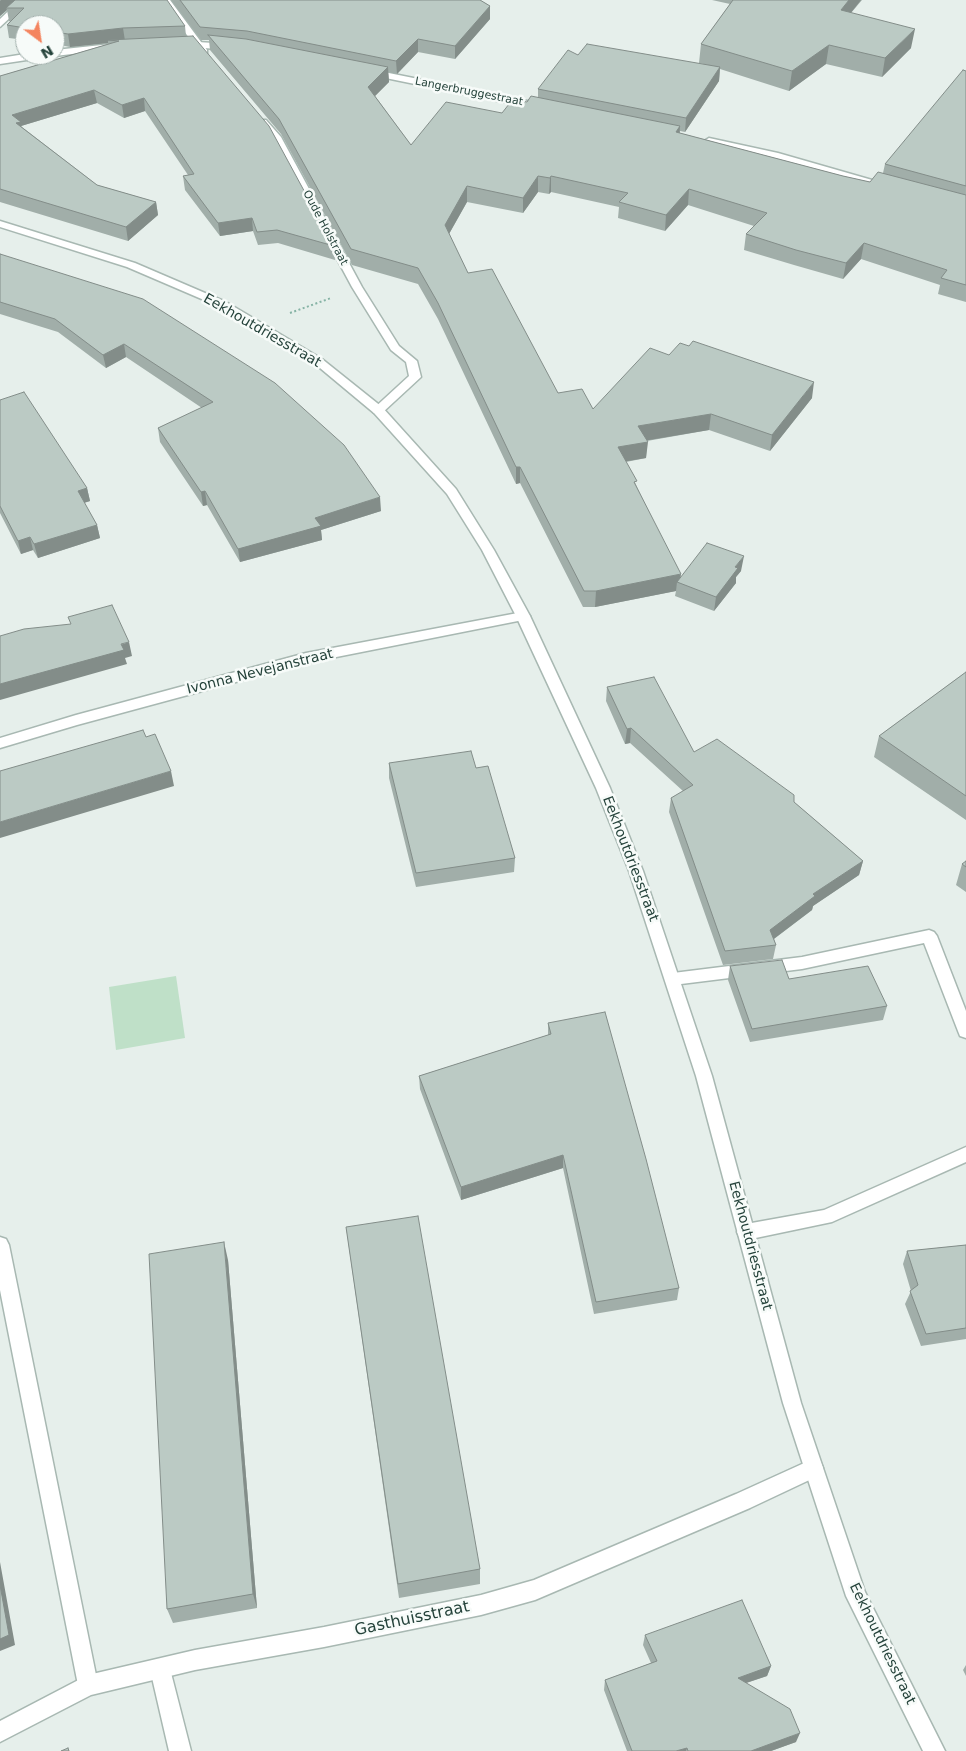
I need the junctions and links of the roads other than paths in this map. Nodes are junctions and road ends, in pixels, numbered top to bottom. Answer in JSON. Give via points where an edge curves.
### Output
{"nodes":[{"id":1,"x":25,"y":0,"type":"edge"},
{"id":2,"x":165,"y":0,"type":"edge"},
{"id":3,"x":0,"y":24,"type":"edge"},
{"id":4,"x":197,"y":44,"type":"junction"},
{"id":5,"x":170,"y":45,"type":"edge"},
{"id":6,"x":125,"y":46,"type":"edge"},
{"id":7,"x":239,"y":48,"type":"edge"},
{"id":8,"x":65,"y":52,"type":"edge"},
{"id":9,"x":210,"y":58,"type":"edge"},
{"id":10,"x":15,"y":59,"type":"edge"},
{"id":11,"x":0,"y":61,"type":"edge"},
{"id":12,"x":355,"y":69,"type":"edge"},
{"id":13,"x":541,"y":107,"type":"edge"},
{"id":14,"x":258,"y":116,"type":"edge"},
{"id":15,"x":695,"y":138,"type":"edge"},
{"id":16,"x":903,"y":190,"type":"edge"},
{"id":17,"x":0,"y":224,"type":"edge"},
{"id":18,"x":378,"y":410,"type":"junction"},
{"id":19,"x":523,"y":616,"type":"junction"},
{"id":20,"x":0,"y":743,"type":"edge"},
{"id":21,"x":673,"y":979,"type":"junction"},
{"id":22,"x":966,"y":1031,"type":"edge"},
{"id":23,"x":966,"y":1154,"type":"edge"},
{"id":24,"x":746,"y":1232,"type":"junction"},
{"id":25,"x":0,"y":1245,"type":"edge"},
{"id":26,"x":813,"y":1468,"type":"junction"},
{"id":27,"x":160,"y":1668,"type":"junction"},
{"id":28,"x":88,"y":1685,"type":"junction"},
{"id":29,"x":0,"y":1732,"type":"edge"},
{"id":30,"x":180,"y":1751,"type":"edge"},
{"id":31,"x":934,"y":1751,"type":"edge"}],
"edges":[{"from":1,"to":3,"type":"street"},
{"from":2,"to":4,"type":"street"},
{"from":4,"to":5,"type":"street"},
{"from":4,"to":7,"type":"street"},
{"from":4,"to":9,"type":"street"},
{"from":6,"to":8,"type":"street"},
{"from":10,"to":11,"type":"street"},
{"from":12,"to":13,"type":"street","name":"Langerbruggestraat"},
{"from":14,"to":18,"type":"street","name":"Oude Holstraat","via":[[276,137],[357,287],[395,348],[411,361],[415,377]]},
{"from":15,"to":16,"type":"street","via":[[774,155]]},
{"from":17,"to":18,"type":"street","name":"Eekhoutdriesstraat","via":[[131,265],[222,304],[318,361]]},
{"from":18,"to":19,"type":"street","name":"Eekhoutdriesstraat","via":[[452,492]]},
{"from":19,"to":20,"type":"street","name":"Ivonna Nevejanstraat","via":[[306,658]]},
{"from":19,"to":21,"type":"street","name":"Eekhoutdriesstraat","via":[[603,788]]},
{"from":21,"to":22,"type":"street","via":[[802,964],[929,936]]},
{"from":21,"to":24,"type":"street","name":"Eekhoutdriesstraat","via":[[704,1076]]},
{"from":23,"to":24,"type":"street","via":[[826,1217]]},
{"from":24,"to":26,"type":"street","name":"Eekhoutdriesstraat"},
{"from":25,"to":28,"type":"street"},
{"from":26,"to":27,"type":"street","name":"Gasthuisstraat","via":[[535,1590],[472,1607]]},
{"from":26,"to":31,"type":"street","name":"Eekhoutdriesstraat","via":[[856,1596]]},
{"from":27,"to":28,"type":"street","name":"Gasthuisstraat"},
{"from":27,"to":30,"type":"street"},
{"from":28,"to":29,"type":"street","name":"Gasthuisstraat"}]}
